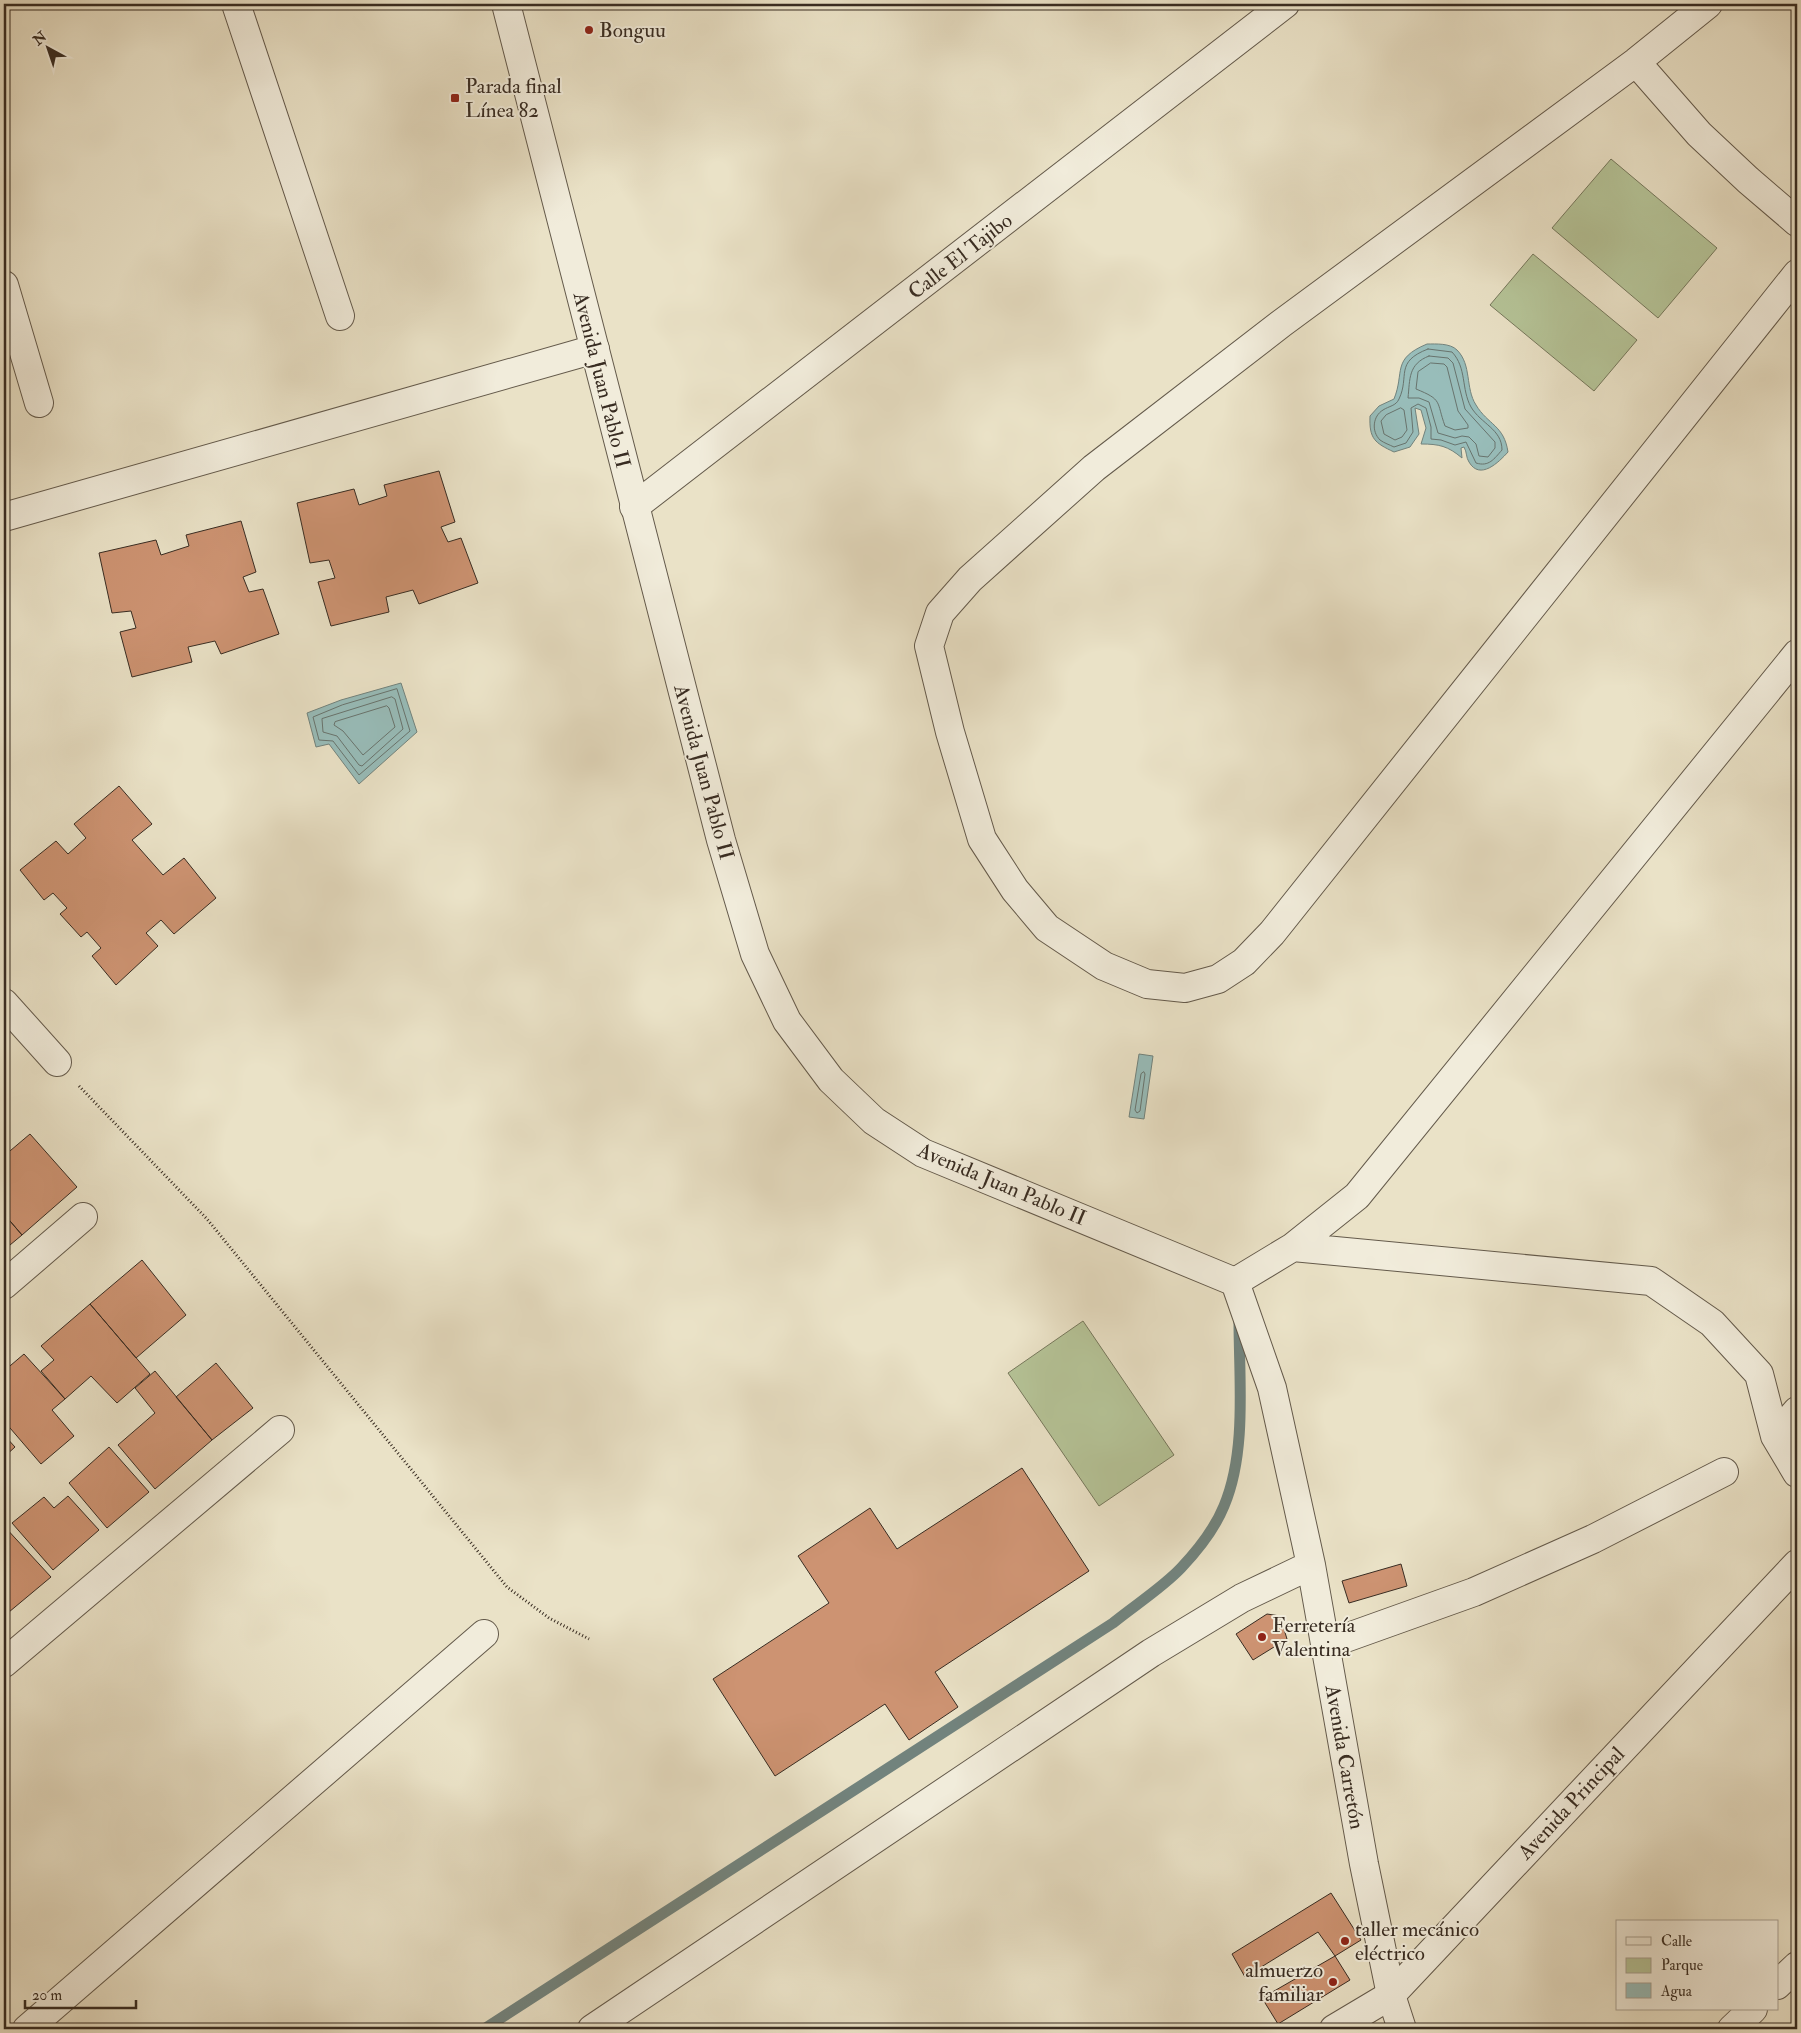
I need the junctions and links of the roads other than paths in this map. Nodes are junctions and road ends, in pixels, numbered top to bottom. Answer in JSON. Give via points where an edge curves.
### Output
{"nodes":[{"id":1,"x":236,"y":4,"type":"edge"},
{"id":2,"x":506,"y":4,"type":"edge"},
{"id":3,"x":1285,"y":4,"type":"edge"},
{"id":4,"x":1708,"y":4,"type":"edge"},
{"id":5,"x":1636,"y":62,"type":"junction"},
{"id":6,"x":1797,"y":222,"type":"edge"},
{"id":7,"x":1797,"y":274,"type":"edge"},
{"id":8,"x":4,"y":285,"type":"edge"},
{"id":9,"x":340,"y":316,"type":"dead end"},
{"id":10,"x":595,"y":349,"type":"junction"},
{"id":11,"x":40,"y":403,"type":"dead end"},
{"id":12,"x":634,"y":507,"type":"junction"},
{"id":13,"x":4,"y":517,"type":"edge"},
{"id":14,"x":1797,"y":654,"type":"edge"},
{"id":15,"x":4,"y":1003,"type":"edge"},
{"id":16,"x":57,"y":1062,"type":"road end"},
{"id":17,"x":83,"y":1217,"type":"dead end"},
{"id":18,"x":1294,"y":1247,"type":"junction"},
{"id":19,"x":1235,"y":1282,"type":"junction"},
{"id":20,"x":4,"y":1286,"type":"edge"},
{"id":21,"x":1797,"y":1411,"type":"edge"},
{"id":22,"x":280,"y":1430,"type":"dead end"},
{"id":23,"x":1775,"y":1436,"type":"junction"},
{"id":24,"x":1724,"y":1472,"type":"dead end"},
{"id":25,"x":1797,"y":1473,"type":"edge"},
{"id":26,"x":1797,"y":1564,"type":"edge"},
{"id":27,"x":1311,"y":1565,"type":"junction"},
{"id":28,"x":484,"y":1634,"type":"dead end"},
{"id":29,"x":1326,"y":1646,"type":"junction"},
{"id":30,"x":4,"y":1663,"type":"edge"},
{"id":31,"x":1797,"y":1966,"type":"edge"},
{"id":32,"x":1778,"y":1984,"type":"edge"},
{"id":33,"x":1391,"y":1995,"type":"junction"},
{"id":34,"x":1751,"y":2010,"type":"edge"},
{"id":35,"x":27,"y":2029,"type":"edge"},
{"id":36,"x":592,"y":2029,"type":"edge"},
{"id":37,"x":1334,"y":2029,"type":"edge"},
{"id":38,"x":1402,"y":2029,"type":"edge"},
{"id":39,"x":1732,"y":2029,"type":"edge"}],
"edges":[{"from":1,"to":9,"type":"street"},
{"from":2,"to":10,"type":"street","name":"Avenida Juan Pablo II"},
{"from":3,"to":12,"type":"street","name":"Calle El Tajibo"},
{"from":4,"to":5,"type":"street"},
{"from":5,"to":6,"type":"street","via":[[1699,134]]},
{"from":5,"to":7,"type":"street","via":[[1282,324],[1094,468],[970,579],[940,613],[930,646],[950,732],[982,839],[1046,928],[1104,966],[1148,984],[1185,988],[1218,979],[1244,962],[1278,925]]},
{"from":8,"to":11,"type":"street"},
{"from":10,"to":12,"type":"street","name":"Avenida Juan Pablo II"},
{"from":10,"to":13,"type":"street"},
{"from":12,"to":19,"type":"street","name":"Avenida Juan Pablo II","via":[[721,840],[755,954],[787,1021],[832,1080],[874,1121],[923,1153]]},
{"from":14,"to":18,"type":"street","via":[[1357,1196]]},
{"from":15,"to":16,"type":"street"},
{"from":17,"to":20,"type":"street"},
{"from":18,"to":19,"type":"street"},
{"from":18,"to":23,"type":"street","via":[[1651,1281],[1712,1323],[1759,1374]]},
{"from":19,"to":27,"type":"street","name":"Avenida Carretón","via":[[1272,1388]]},
{"from":21,"to":23,"type":"street"},
{"from":22,"to":30,"type":"street"},
{"from":23,"to":25,"type":"street"},
{"from":24,"to":29,"type":"street","via":[[1593,1539],[1474,1592]]},
{"from":26,"to":33,"type":"street","name":"Avenida Principal"},
{"from":27,"to":29,"type":"street","name":"Avenida Carretón"},
{"from":27,"to":36,"type":"street","via":[[1242,1598],[1151,1653]]},
{"from":28,"to":35,"type":"street"},
{"from":29,"to":33,"type":"street","name":"Avenida Carretón","via":[[1364,1864]]},
{"from":31,"to":32,"type":"street"},
{"from":33,"to":37,"type":"street","name":"Avenida Principal"},
{"from":33,"to":38,"type":"street","name":"Avenida Carretón"},
{"from":34,"to":39,"type":"street"}]}
